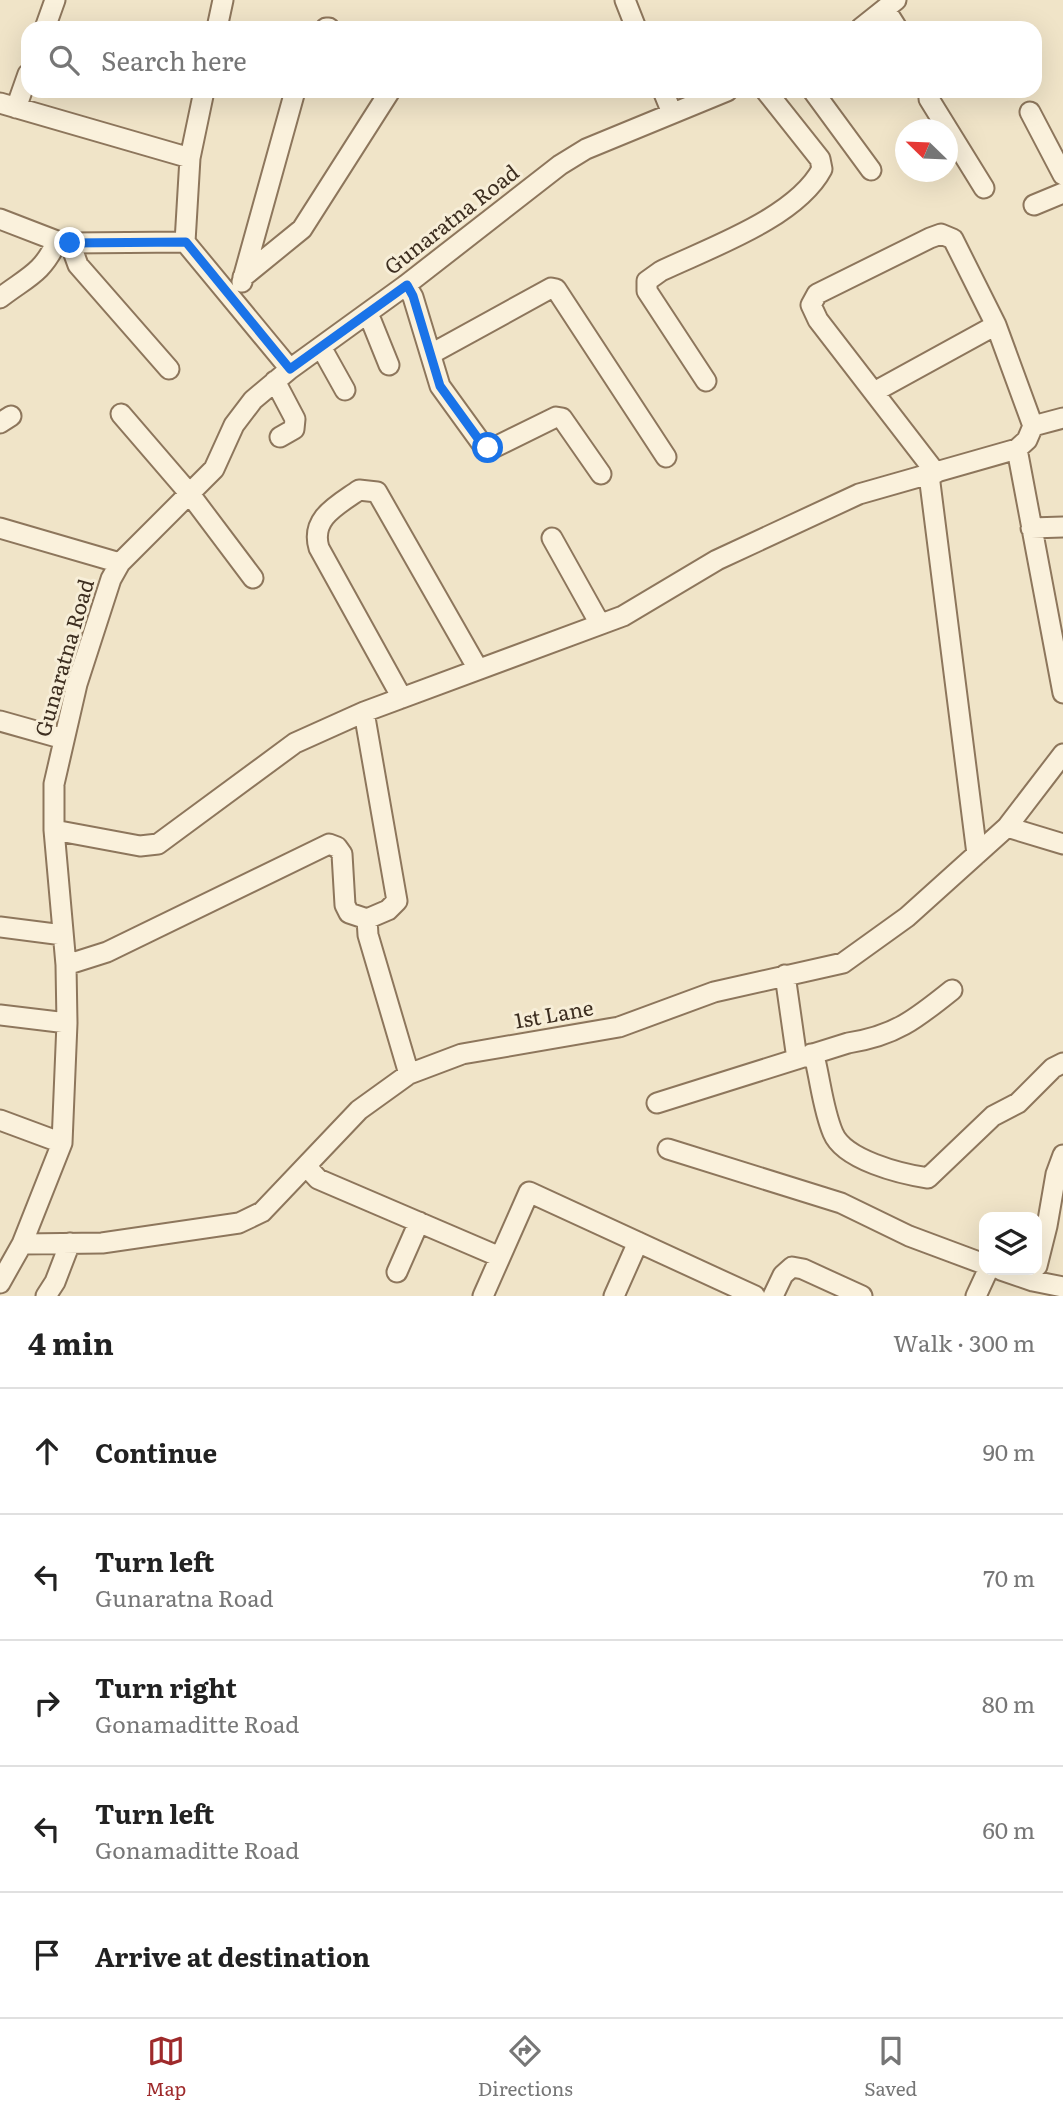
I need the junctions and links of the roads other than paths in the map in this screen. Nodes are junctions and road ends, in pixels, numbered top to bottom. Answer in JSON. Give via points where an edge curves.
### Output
{"nodes":[{"id":1,"x":55,"y":0,"type":"edge"},
{"id":2,"x":223,"y":0,"type":"edge"},
{"id":3,"x":625,"y":0,"type":"edge"},
{"id":4,"x":890,"y":5,"type":"edge"},
{"id":5,"x":48,"y":21,"type":"edge"},
{"id":6,"x":218,"y":21,"type":"edge"},
{"id":7,"x":633,"y":21,"type":"edge"},
{"id":8,"x":870,"y":21,"type":"edge"},
{"id":9,"x":21,"y":85,"type":"edge"},
{"id":10,"x":203,"y":98,"type":"edge"},
{"id":11,"x":293,"y":98,"type":"edge"},
{"id":12,"x":386,"y":98,"type":"edge"},
{"id":13,"x":666,"y":98,"type":"edge"},
{"id":14,"x":710,"y":98,"type":"edge"},
{"id":15,"x":772,"y":98,"type":"edge"},
{"id":16,"x":818,"y":98,"type":"edge"},
{"id":17,"x":929,"y":98,"type":"edge"},
{"id":18,"x":8,"y":106,"type":"edge"},
{"id":19,"x":1030,"y":112,"type":"dead end"},
{"id":20,"x":672,"y":113,"type":"junction"},
{"id":21,"x":190,"y":158,"type":"junction"},
{"id":22,"x":870,"y":170,"type":"dead end"},
{"id":23,"x":1063,"y":175,"type":"edge"},
{"id":24,"x":984,"y":188,"type":"dead end"},
{"id":25,"x":1063,"y":193,"type":"edge"},
{"id":26,"x":1034,"y":205,"type":"dead end"},
{"id":27,"x":0,"y":219,"type":"edge"},
{"id":28,"x":64,"y":242,"type":"junction"},
{"id":29,"x":186,"y":242,"type":"junction"},
{"id":30,"x":243,"y":277,"type":"junction"},
{"id":31,"x":407,"y":285,"type":"junction"},
{"id":32,"x":0,"y":298,"type":"edge"},
{"id":33,"x":236,"y":302,"type":"junction"},
{"id":34,"x":368,"y":313,"type":"junction"},
{"id":35,"x":996,"y":325,"type":"junction"},
{"id":36,"x":321,"y":346,"type":"junction"},
{"id":37,"x":431,"y":354,"type":"junction"},
{"id":38,"x":389,"y":365,"type":"dead end"},
{"id":39,"x":169,"y":369,"type":"dead end"},
{"id":40,"x":290,"y":369,"type":"junction"},
{"id":41,"x":706,"y":381,"type":"dead end"},
{"id":42,"x":275,"y":382,"type":"junction"},
{"id":43,"x":345,"y":390,"type":"dead end"},
{"id":44,"x":874,"y":392,"type":"junction"},
{"id":45,"x":121,"y":414,"type":"dead end"},
{"id":46,"x":1063,"y":418,"type":"edge"},
{"id":47,"x":1033,"y":426,"type":"junction"},
{"id":48,"x":280,"y":437,"type":"dead end"},
{"id":49,"x":1017,"y":449,"type":"junction"},
{"id":50,"x":666,"y":457,"type":"dead end"},
{"id":51,"x":601,"y":474,"type":"dead end"},
{"id":52,"x":932,"y":474,"type":"junction"},
{"id":53,"x":189,"y":493,"type":"junction"},
{"id":54,"x":0,"y":527,"type":"edge"},
{"id":55,"x":1063,"y":527,"type":"edge"},
{"id":56,"x":1031,"y":528,"type":"junction"},
{"id":57,"x":552,"y":538,"type":"dead end"},
{"id":58,"x":120,"y":563,"type":"junction"},
{"id":59,"x":253,"y":578,"type":"dead end"},
{"id":60,"x":600,"y":624,"type":"junction"},
{"id":61,"x":1056,"y":629,"type":"edge"},
{"id":62,"x":478,"y":669,"type":"junction"},
{"id":63,"x":1063,"y":693,"type":"edge"},
{"id":64,"x":402,"y":698,"type":"junction"},
{"id":65,"x":364,"y":712,"type":"junction"},
{"id":66,"x":0,"y":721,"type":"edge"},
{"id":67,"x":64,"y":738,"type":"junction"},
{"id":68,"x":1063,"y":754,"type":"edge"},
{"id":69,"x":1007,"y":827,"type":"junction"},
{"id":70,"x":54,"y":830,"type":"junction"},
{"id":71,"x":1063,"y":844,"type":"edge"},
{"id":72,"x":977,"y":854,"type":"junction"},
{"id":73,"x":367,"y":919,"type":"junction"},
{"id":74,"x":0,"y":927,"type":"edge"},
{"id":75,"x":63,"y":935,"type":"junction"},
{"id":76,"x":66,"y":965,"type":"junction"},
{"id":77,"x":785,"y":975,"type":"junction"},
{"id":78,"x":952,"y":990,"type":"dead end"},
{"id":79,"x":0,"y":1015,"type":"edge"},
{"id":80,"x":67,"y":1023,"type":"junction"},
{"id":81,"x":804,"y":1057,"type":"junction"},
{"id":82,"x":1063,"y":1063,"type":"edge"},
{"id":83,"x":409,"y":1074,"type":"junction"},
{"id":84,"x":657,"y":1103,"type":"dead end"},
{"id":85,"x":0,"y":1120,"type":"edge"},
{"id":86,"x":62,"y":1143,"type":"junction"},
{"id":87,"x":667,"y":1149,"type":"dead end"},
{"id":88,"x":1063,"y":1155,"type":"edge"},
{"id":89,"x":306,"y":1166,"type":"junction"},
{"id":90,"x":419,"y":1222,"type":"junction"},
{"id":91,"x":638,"y":1242,"type":"junction"},
{"id":92,"x":70,"y":1243,"type":"junction"},
{"id":93,"x":22,"y":1244,"type":"junction"},
{"id":94,"x":1042,"y":1245,"type":"edge"},
{"id":95,"x":500,"y":1257,"type":"junction"},
{"id":96,"x":979,"y":1262,"type":"edge"},
{"id":97,"x":397,"y":1272,"type":"dead end"},
{"id":98,"x":986,"y":1275,"type":"edge"},
{"id":99,"x":1041,"y":1275,"type":"edge"},
{"id":100,"x":0,"y":1283,"type":"edge"},
{"id":101,"x":1063,"y":1287,"type":"edge"},
{"id":102,"x":47,"y":1296,"type":"edge"},
{"id":103,"x":483,"y":1296,"type":"edge"},
{"id":104,"x":614,"y":1296,"type":"edge"},
{"id":105,"x":755,"y":1296,"type":"edge"},
{"id":106,"x":773,"y":1296,"type":"edge"},
{"id":107,"x":862,"y":1296,"type":"edge"},
{"id":108,"x":976,"y":1296,"type":"edge"}],
"edges":[{"from":1,"to":5,"type":"street"},
{"from":2,"to":6,"type":"street"},
{"from":3,"to":7,"type":"street"},
{"from":4,"to":8,"type":"street"},
{"from":9,"to":18,"type":"street"},
{"from":10,"to":21,"type":"street"},
{"from":11,"to":30,"type":"street"},
{"from":12,"to":30,"type":"street","via":[[302,229]]},
{"from":13,"to":20,"type":"street"},
{"from":14,"to":20,"type":"street","name":"Gunaratna Road"},
{"from":15,"to":41,"type":"street","via":[[820,159],[817,180],[776,216],[647,281],[647,290]]},
{"from":16,"to":22,"type":"street"},
{"from":17,"to":24,"type":"street"},
{"from":18,"to":21,"type":"street"},
{"from":19,"to":23,"type":"street"},
{"from":20,"to":31,"type":"street","name":"Gunaratna Road","via":[[586,149],[560,165]]},
{"from":21,"to":29,"type":"street"},
{"from":25,"to":26,"type":"street"},
{"from":27,"to":28,"type":"street"},
{"from":28,"to":29,"type":"street"},
{"from":28,"to":32,"type":"street","via":[[31,277]]},
{"from":28,"to":39,"type":"street","via":[[78,265]]},
{"from":29,"to":33,"type":"street"},
{"from":30,"to":33,"type":"street"},
{"from":31,"to":34,"type":"street","name":"Gunaratna Road"},
{"from":31,"to":37,"type":"street"},
{"from":33,"to":40,"type":"street"},
{"from":34,"to":36,"type":"street","name":"Gunaratna Road"},
{"from":34,"to":38,"type":"street"},
{"from":35,"to":44,"type":"street"},
{"from":35,"to":44,"type":"street","via":[[953,239],[941,234],[817,294],[811,305],[818,320]]},
{"from":35,"to":47,"type":"street"},
{"from":36,"to":40,"type":"street","name":"Gunaratna Road"},
{"from":36,"to":43,"type":"street"},
{"from":37,"to":50,"type":"street","via":[[556,289]]},
{"from":37,"to":51,"type":"street","via":[[440,386],[482,444],[493,449],[556,416],[562,418]]},
{"from":40,"to":42,"type":"street","name":"Gunaratna Road"},
{"from":42,"to":48,"type":"street","via":[[295,419],[294,429]]},
{"from":42,"to":53,"type":"street","name":"Gunaratna Road","via":[[253,400],[234,425],[214,469]]},
{"from":44,"to":52,"type":"street"},
{"from":45,"to":53,"type":"street"},
{"from":46,"to":47,"type":"street"},
{"from":47,"to":49,"type":"street"},
{"from":49,"to":52,"type":"street"},
{"from":49,"to":56,"type":"street"},
{"from":52,"to":60,"type":"street","via":[[859,494],[717,560],[623,616]]},
{"from":52,"to":72,"type":"street"},
{"from":53,"to":58,"type":"street","name":"Gunaratna Road"},
{"from":53,"to":59,"type":"street"},
{"from":54,"to":58,"type":"street"},
{"from":55,"to":56,"type":"street"},
{"from":56,"to":61,"type":"street"},
{"from":57,"to":60,"type":"street"},
{"from":58,"to":67,"type":"street","name":"Gunaratna Road","via":[[77,684]]},
{"from":60,"to":62,"type":"street"},
{"from":61,"to":63,"type":"street"},
{"from":62,"to":64,"type":"street"},
{"from":62,"to":64,"type":"street","via":[[377,492],[359,490],[330,510],[317,528],[316,538]]},
{"from":64,"to":65,"type":"street"},
{"from":65,"to":70,"type":"street","via":[[295,743],[158,844],[141,846]]},
{"from":65,"to":73,"type":"street","via":[[397,901]]},
{"from":66,"to":67,"type":"street"},
{"from":67,"to":70,"type":"street","name":"Gunaratna Road","via":[[54,784]]},
{"from":68,"to":69,"type":"street","name":"1st Lane"},
{"from":69,"to":71,"type":"street"},
{"from":69,"to":72,"type":"street","name":"1st Lane"},
{"from":70,"to":75,"type":"street","name":"Gunaratna Road"},
{"from":72,"to":77,"type":"street","name":"1st Lane","via":[[907,918],[843,962]]},
{"from":73,"to":76,"type":"street","via":[[349,912],[345,905],[342,853],[329,844],[107,952]]},
{"from":73,"to":83,"type":"street"},
{"from":74,"to":75,"type":"street"},
{"from":75,"to":76,"type":"street","name":"Gunaratna Road"},
{"from":76,"to":80,"type":"street","name":"Gunaratna Road"},
{"from":77,"to":81,"type":"street"},
{"from":77,"to":83,"type":"street","name":"1st Lane","via":[[714,992],[620,1027],[462,1054]]},
{"from":78,"to":81,"type":"street","via":[[912,1022],[885,1035]]},
{"from":79,"to":80,"type":"street"},
{"from":80,"to":86,"type":"street","name":"Gunaratna Road"},
{"from":81,"to":82,"type":"street","via":[[816,1065],[833,1135],[847,1150],[873,1164],[928,1178],[993,1116],[1018,1103]]},
{"from":81,"to":84,"type":"street"},
{"from":83,"to":89,"type":"street","name":"1st Lane","via":[[359,1110]]},
{"from":85,"to":86,"type":"street"},
{"from":86,"to":93,"type":"street","name":"Gunaratna Road"},
{"from":87,"to":96,"type":"street","via":[[841,1203],[909,1236]]},
{"from":88,"to":94,"type":"street"},
{"from":89,"to":90,"type":"street","via":[[318,1178]]},
{"from":89,"to":92,"type":"street","name":"1st Lane","via":[[262,1212],[239,1223]]},
{"from":90,"to":95,"type":"street"},
{"from":90,"to":97,"type":"street"},
{"from":91,"to":95,"type":"street","via":[[529,1192]]},
{"from":91,"to":104,"type":"street"},
{"from":91,"to":105,"type":"street"},
{"from":92,"to":93,"type":"street","name":"1st Lane"},
{"from":92,"to":102,"type":"street"},
{"from":93,"to":100,"type":"street","name":"Gunaratna Road"},
{"from":95,"to":103,"type":"street"},
{"from":98,"to":108,"type":"street"},
{"from":99,"to":101,"type":"street"},
{"from":106,"to":107,"type":"street","via":[[792,1267]]}]}
